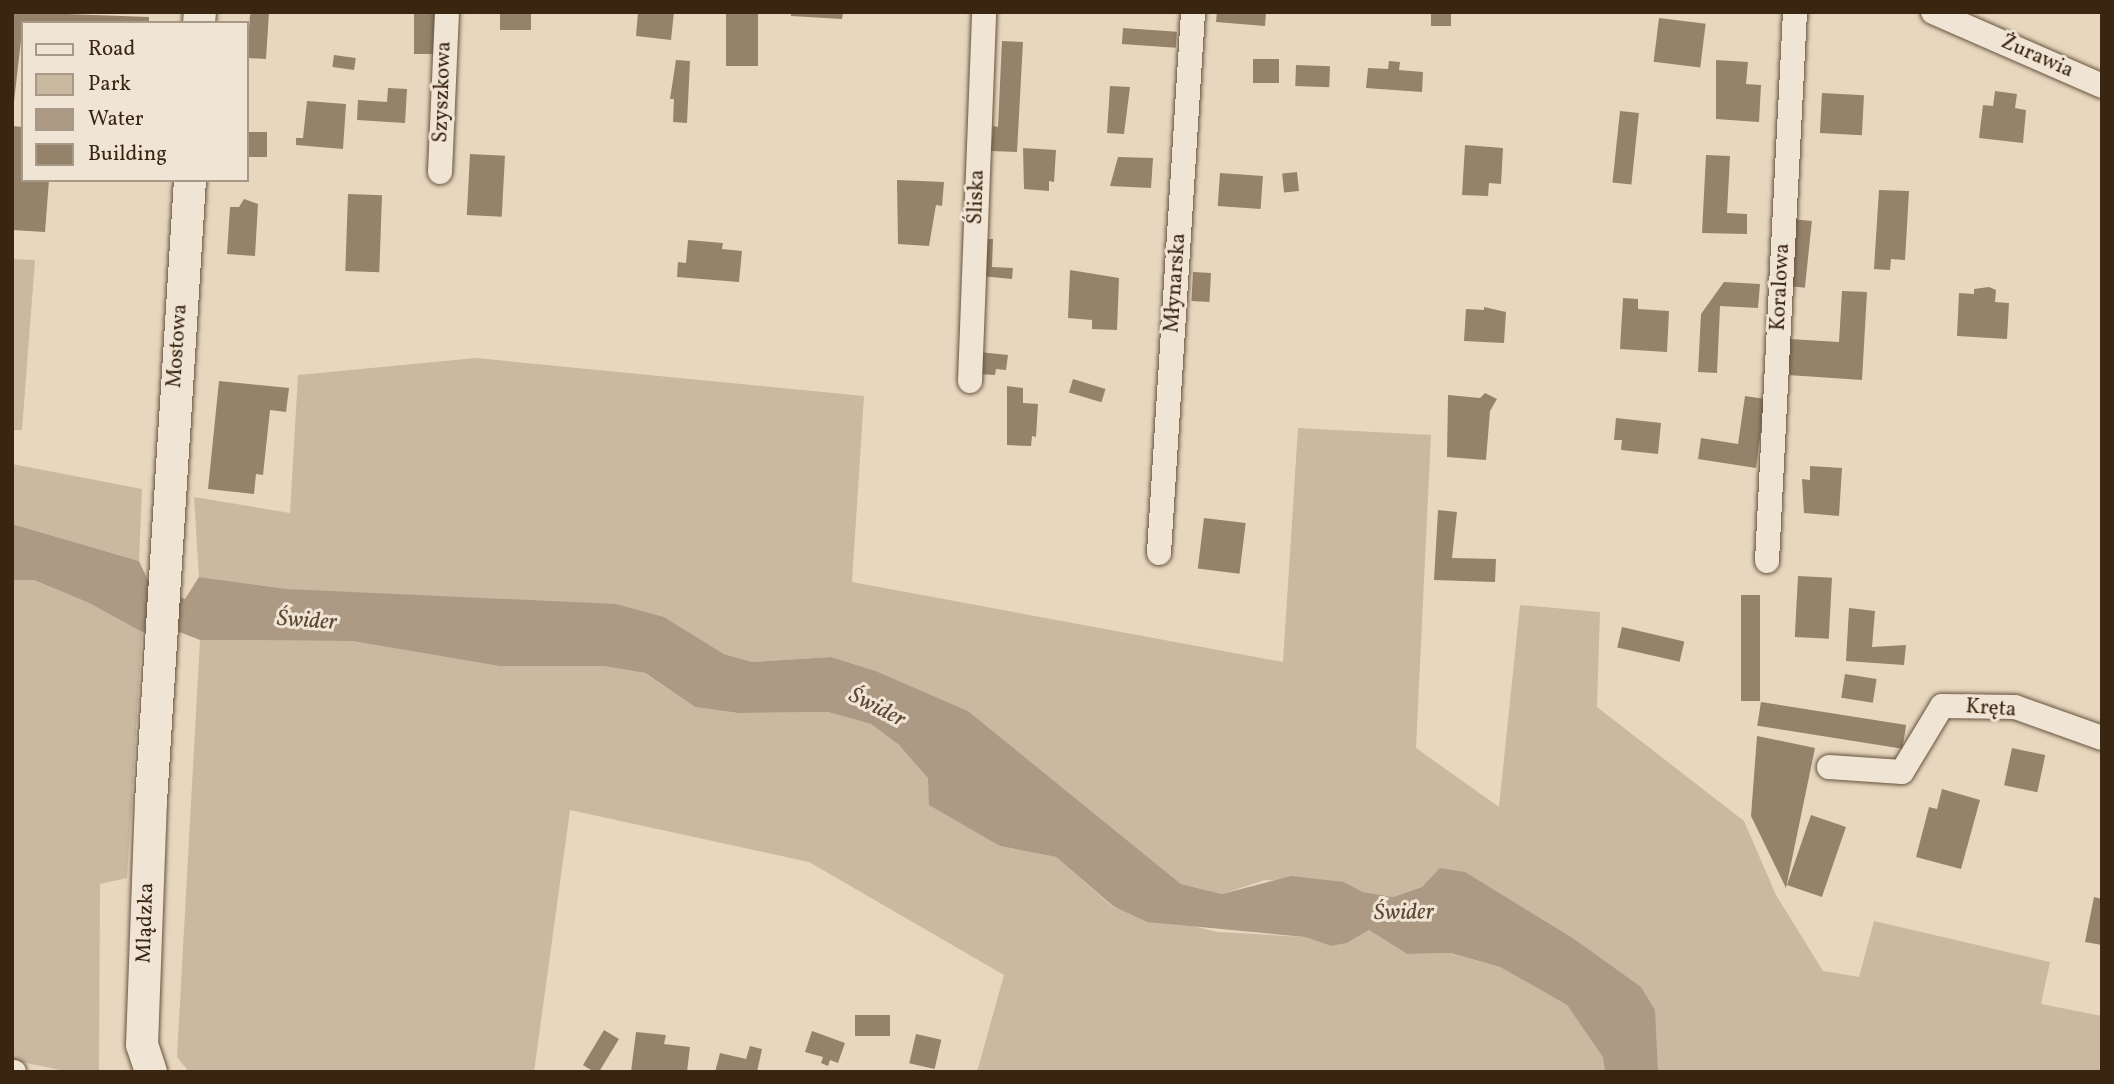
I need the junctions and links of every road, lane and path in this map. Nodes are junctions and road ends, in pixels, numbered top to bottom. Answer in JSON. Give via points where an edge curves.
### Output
{"nodes":[{"id":1,"x":447,"y":12,"type":"edge"},
{"id":2,"x":984,"y":12,"type":"edge"},
{"id":3,"x":1194,"y":12,"type":"edge"},
{"id":4,"x":1795,"y":12,"type":"edge"},
{"id":5,"x":1933,"y":12,"type":"edge"},
{"id":6,"x":2102,"y":86,"type":"edge"},
{"id":7,"x":440,"y":172,"type":"dead end"},
{"id":8,"x":190,"y":182,"type":"edge"},
{"id":9,"x":970,"y":381,"type":"dead end"},
{"id":10,"x":1159,"y":553,"type":"dead end"},
{"id":11,"x":1768,"y":561,"type":"dead end"},
{"id":12,"x":2102,"y":738,"type":"edge"},
{"id":13,"x":1829,"y":768,"type":"dead end"},
{"id":14,"x":153,"y":772,"type":"joint"},
{"id":15,"x":151,"y":1072,"type":"edge"}],
"edges":[{"from":1,"to":7,"type":"street","name":"Szyszkowa"},
{"from":2,"to":9,"type":"street","name":"Śliska"},
{"from":3,"to":10,"type":"street","name":"Młynarska"},
{"from":4,"to":11,"type":"street","name":"Koralowa"},
{"from":5,"to":6,"type":"street","name":"Żurawia"},
{"from":8,"to":14,"type":"street","name":"Mostowa"},
{"from":12,"to":13,"type":"street","name":"Kręta","via":[[2015,708],[1942,706],[1902,772]]},
{"from":14,"to":15,"type":"street","name":"Mlądzka","via":[[142,1045]]}]}
